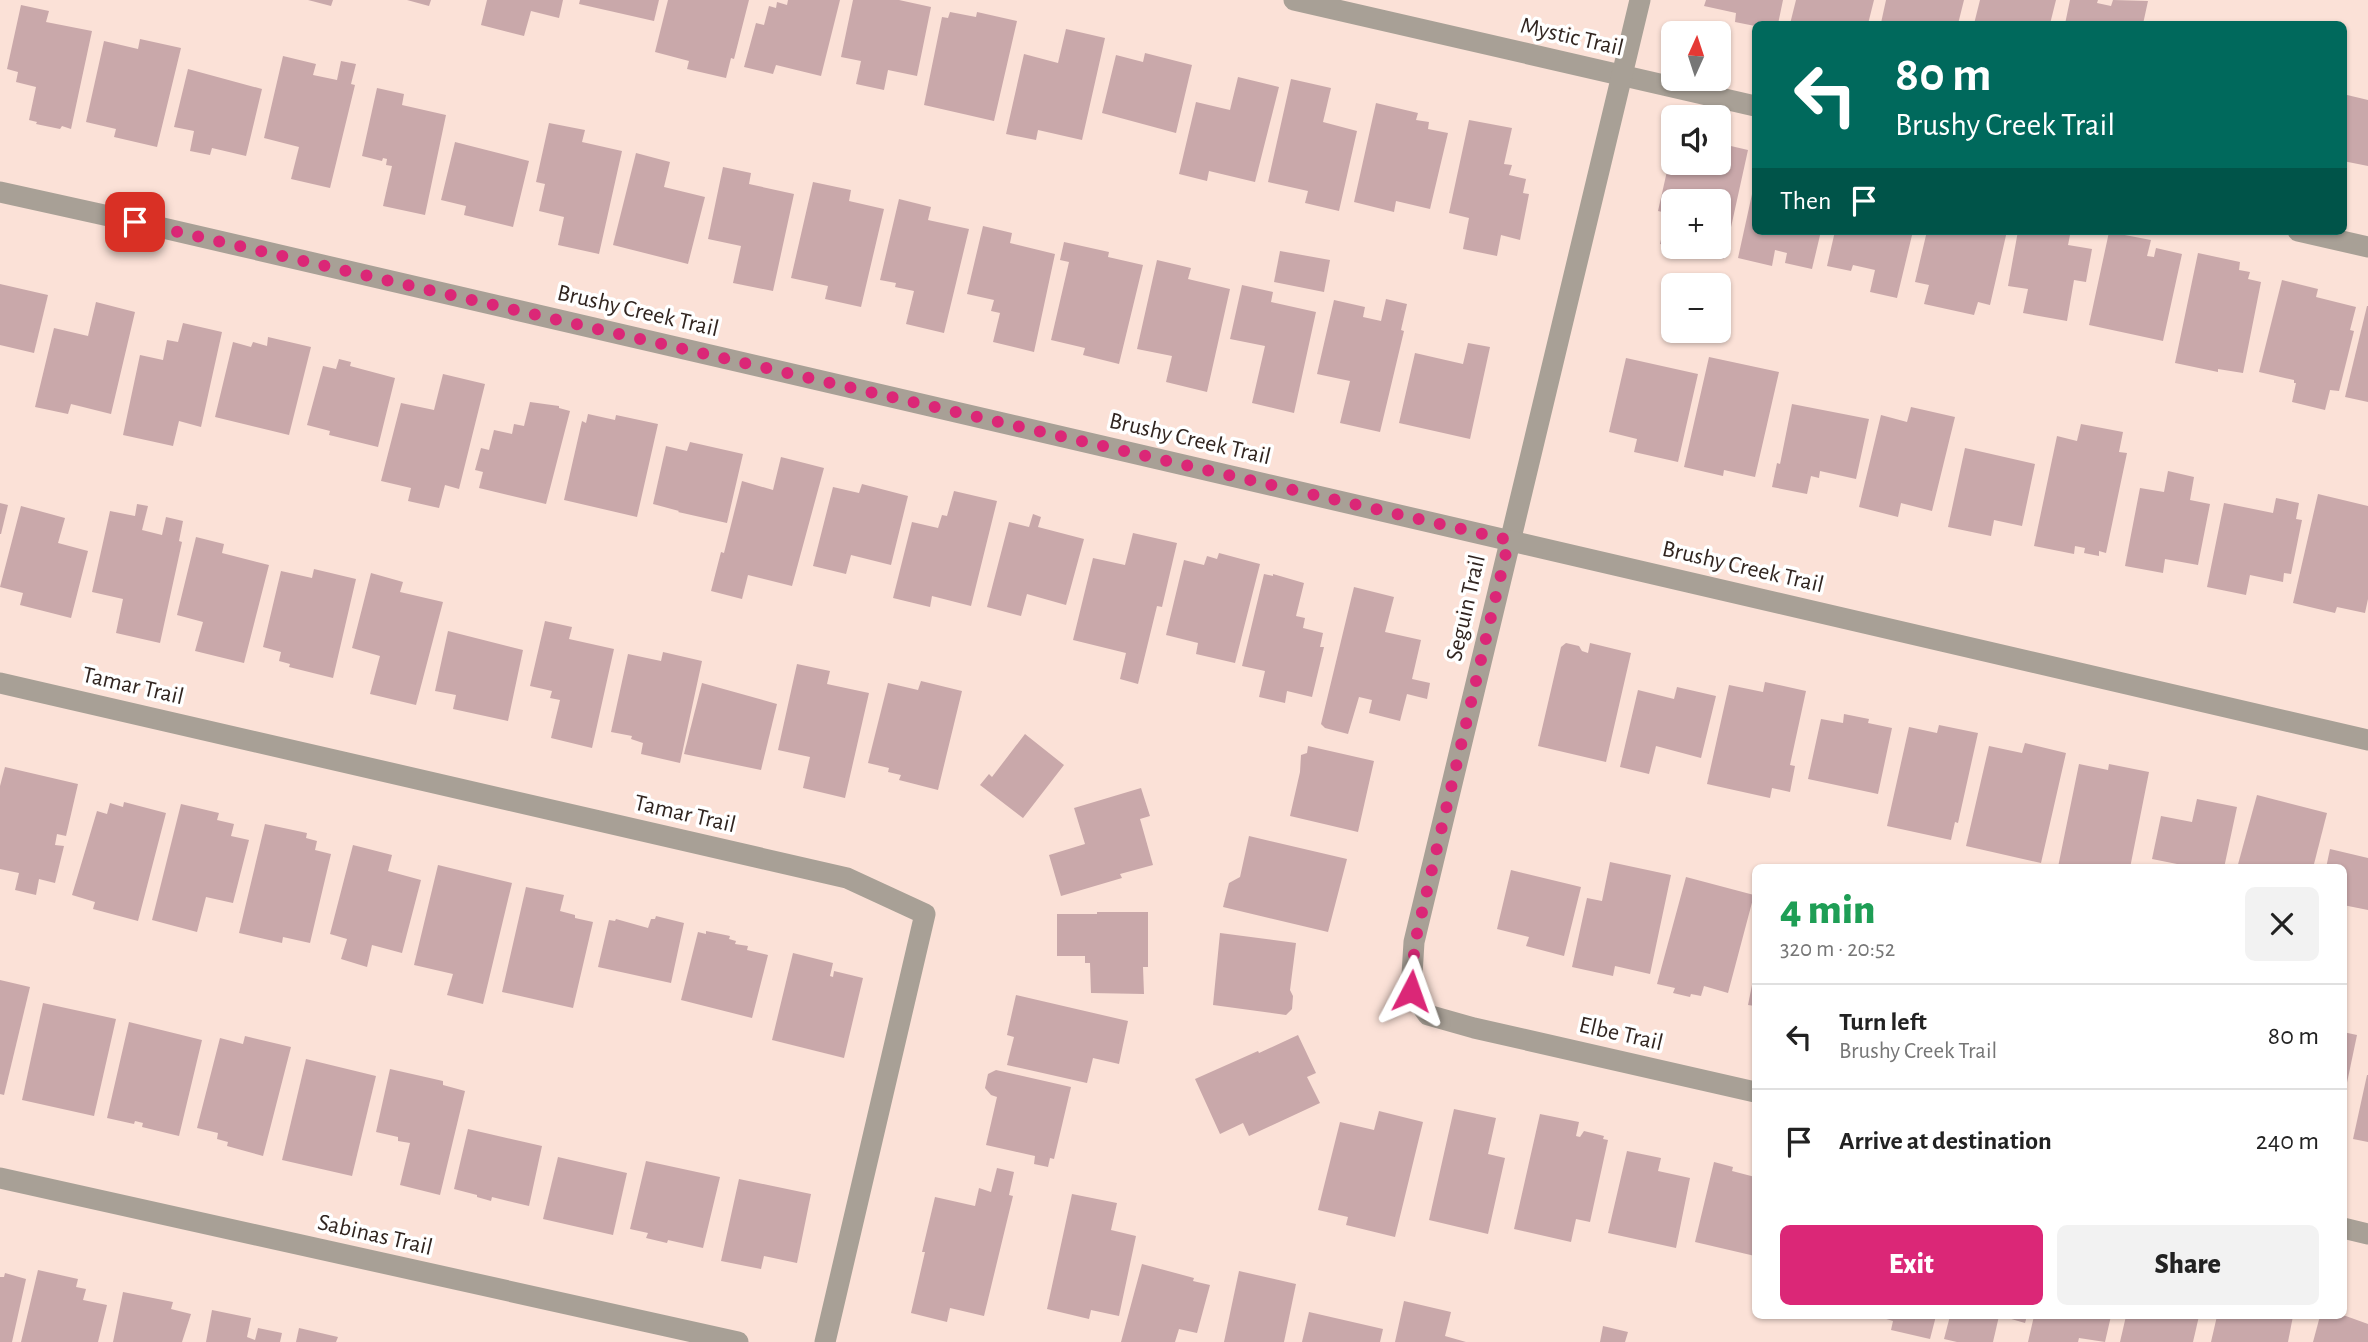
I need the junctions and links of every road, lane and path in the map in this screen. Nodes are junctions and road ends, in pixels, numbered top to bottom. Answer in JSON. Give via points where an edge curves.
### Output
{"nodes":[{"id":1,"x":1294,"y":0,"type":"edge"},
{"id":2,"x":1640,"y":0,"type":"edge"},
{"id":3,"x":1622,"y":75,"type":"junction"},
{"id":4,"x":1752,"y":105,"type":"edge"},
{"id":5,"x":0,"y":192,"type":"edge"},
{"id":6,"x":2316,"y":235,"type":"edge"},
{"id":7,"x":2368,"y":247,"type":"edge"},
{"id":8,"x":1509,"y":540,"type":"junction"},
{"id":9,"x":0,"y":683,"type":"edge"},
{"id":10,"x":2368,"y":740,"type":"edge"},
{"id":11,"x":1474,"y":1028,"type":"joint"},
{"id":12,"x":1752,"y":1091,"type":"edge"},
{"id":13,"x":0,"y":1178,"type":"edge"},
{"id":14,"x":2347,"y":1229,"type":"edge"},
{"id":15,"x":2368,"y":1234,"type":"edge"},
{"id":16,"x":738,"y":1342,"type":"edge"},
{"id":17,"x":825,"y":1342,"type":"edge"}],
"edges":[{"from":1,"to":3,"type":"street","name":"Mystic Trail"},
{"from":2,"to":3,"type":"street","name":"Seguin Trail"},
{"from":3,"to":4,"type":"street","name":"Mystic Trail"},
{"from":3,"to":8,"type":"street","name":"Seguin Trail"},
{"from":5,"to":8,"type":"street","name":"Brushy Creek Trail"},
{"from":6,"to":7,"type":"street"},
{"from":8,"to":10,"type":"street","name":"Brushy Creek Trail"},
{"from":8,"to":11,"type":"street","name":"Seguin Trail","via":[[1413,954],[1411,991],[1428,1015]]},
{"from":9,"to":17,"type":"street","name":"Tamar Trail","via":[[847,878],[925,914]]},
{"from":11,"to":12,"type":"street","name":"Elbe Trail"},
{"from":13,"to":16,"type":"street","name":"Sabinas Trail"},
{"from":14,"to":15,"type":"street"}]}
